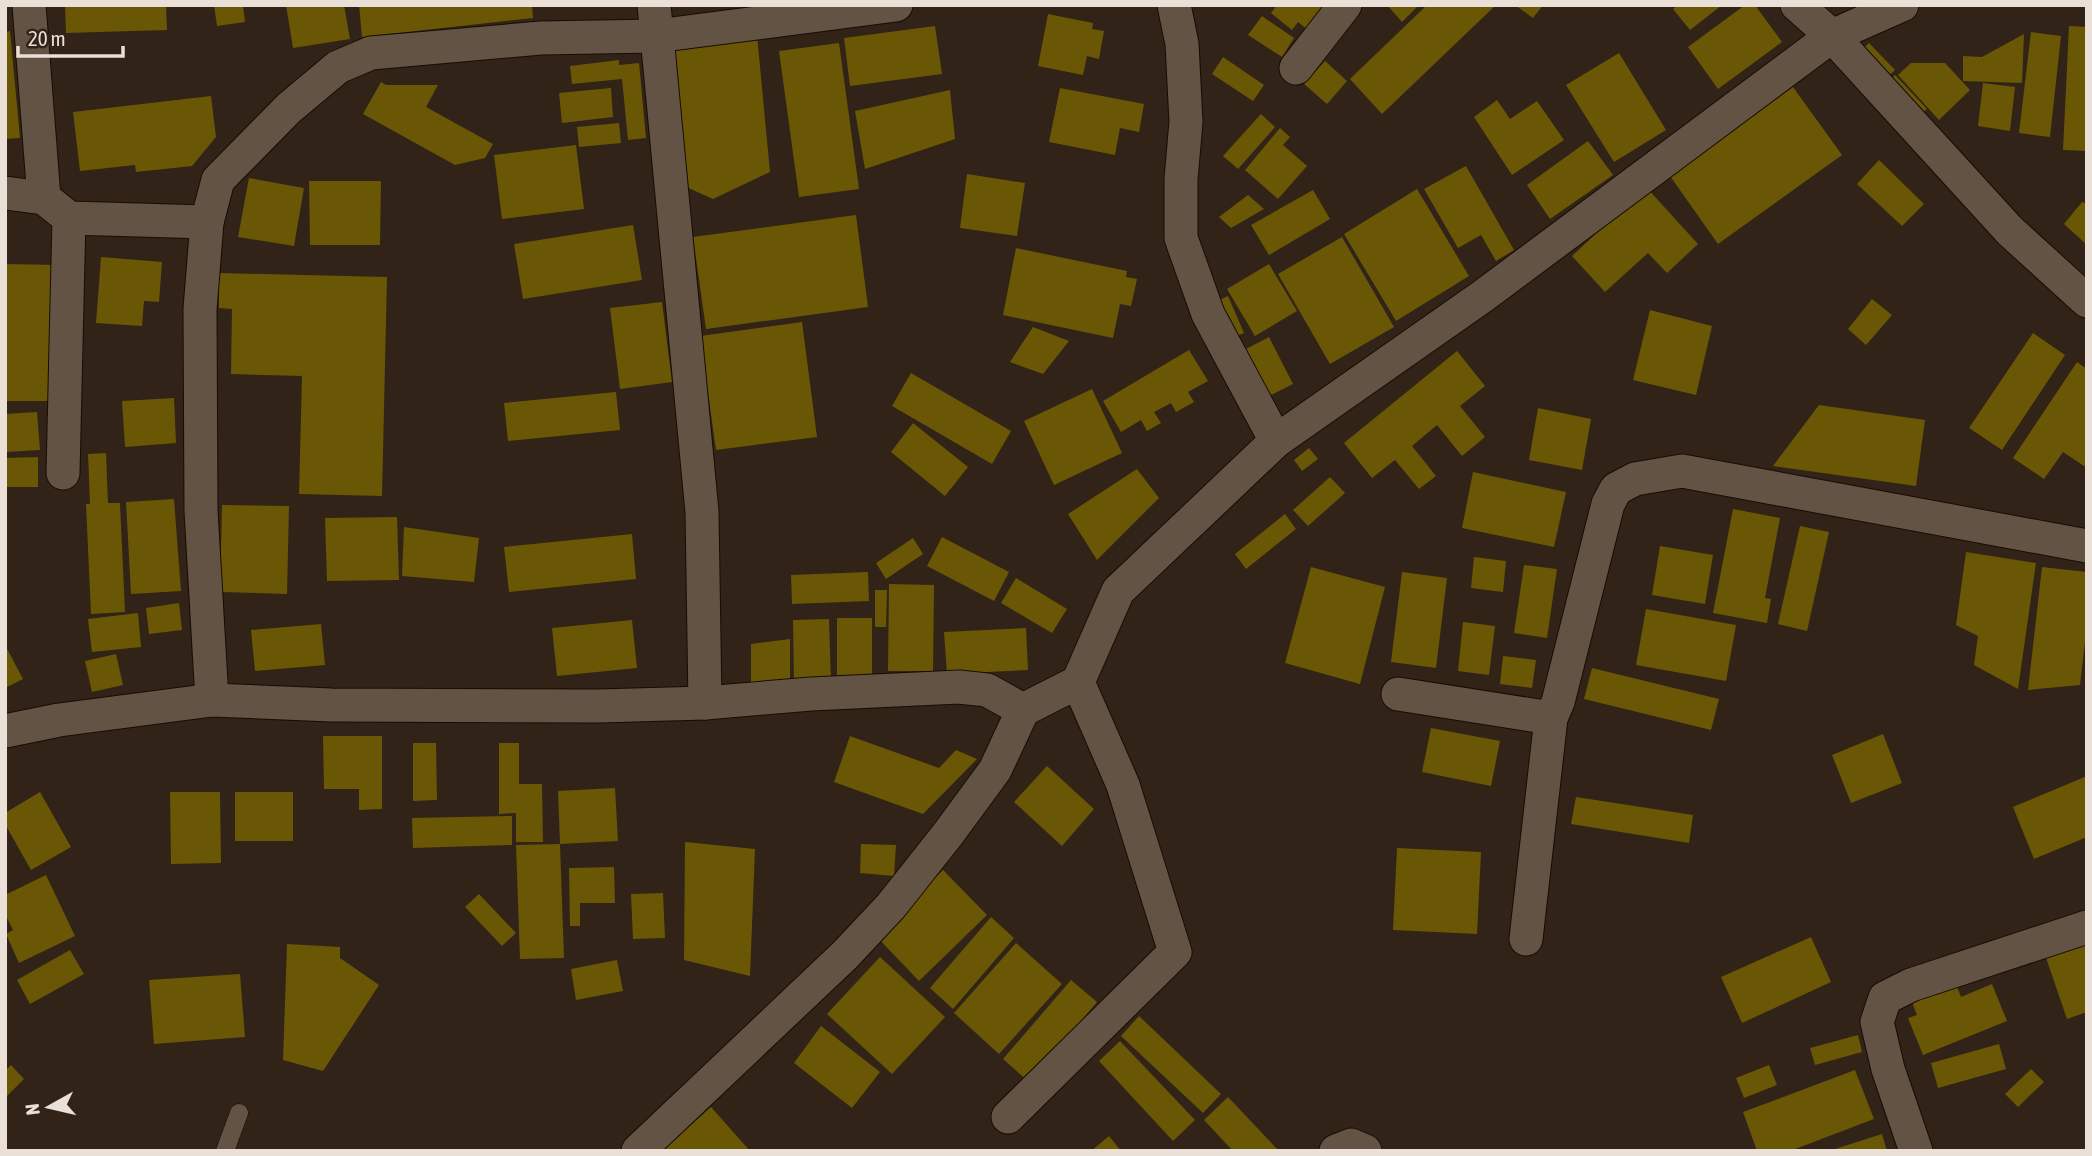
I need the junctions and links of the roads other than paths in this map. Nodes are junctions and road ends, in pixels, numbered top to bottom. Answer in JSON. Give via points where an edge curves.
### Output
{"nodes":[{"id":1,"x":29,"y":5,"type":"edge"},
{"id":2,"x":896,"y":5,"type":"edge"},
{"id":3,"x":1174,"y":5,"type":"edge"},
{"id":4,"x":1345,"y":5,"type":"edge"},
{"id":5,"x":1797,"y":5,"type":"edge"},
{"id":6,"x":1902,"y":5,"type":"edge"},
{"id":7,"x":655,"y":20,"type":"edge"},
{"id":8,"x":1832,"y":36,"type":"junction"},
{"id":9,"x":1296,"y":68,"type":"dead end"},
{"id":10,"x":5,"y":193,"type":"edge"},
{"id":11,"x":56,"y":208,"type":"junction"},
{"id":12,"x":207,"y":222,"type":"junction"},
{"id":13,"x":2087,"y":301,"type":"edge"},
{"id":14,"x":1276,"y":441,"type":"junction"},
{"id":15,"x":63,"y":473,"type":"dead end"},
{"id":16,"x":2087,"y":546,"type":"edge"},
{"id":17,"x":1078,"y":682,"type":"junction"},
{"id":18,"x":1398,"y":694,"type":"dead end"},
{"id":19,"x":212,"y":700,"type":"junction"},
{"id":20,"x":705,"y":704,"type":"junction"},
{"id":21,"x":1023,"y":710,"type":"junction"},
{"id":22,"x":1551,"y":718,"type":"junction"},
{"id":23,"x":5,"y":731,"type":"edge"},
{"id":24,"x":2087,"y":927,"type":"edge"},
{"id":25,"x":1526,"y":939,"type":"dead end"},
{"id":26,"x":239,"y":1113,"type":"dead end"},
{"id":27,"x":1008,"y":1116,"type":"dead end"},
{"id":28,"x":225,"y":1151,"type":"edge"},
{"id":29,"x":638,"y":1151,"type":"edge"},
{"id":30,"x":1336,"y":1151,"type":"edge"},
{"id":31,"x":1365,"y":1151,"type":"edge"},
{"id":32,"x":1916,"y":1151,"type":"edge"}],
"edges":[{"from":1,"to":11,"type":"street"},
{"from":2,"to":7,"type":"street"},
{"from":3,"to":14,"type":"street","via":[[1182,44],[1186,122],[1181,238],[1208,314]]},
{"from":4,"to":9,"type":"street"},
{"from":5,"to":8,"type":"street"},
{"from":6,"to":8,"type":"street"},
{"from":7,"to":12,"type":"street","via":[[541,38],[371,53],[338,67],[289,107],[218,180]]},
{"from":7,"to":20,"type":"street","via":[[702,512]]},
{"from":8,"to":13,"type":"street","via":[[2010,231]]},
{"from":8,"to":14,"type":"street","via":[[1483,296]]},
{"from":10,"to":11,"type":"street"},
{"from":11,"to":12,"type":"street"},
{"from":11,"to":15,"type":"street"},
{"from":12,"to":19,"type":"street","via":[[201,309],[201,498]]},
{"from":14,"to":17,"type":"street","via":[[1118,591]]},
{"from":16,"to":22,"type":"street","via":[[1682,471],[1635,479],[1616,489],[1608,504]]},
{"from":17,"to":21,"type":"street"},
{"from":17,"to":27,"type":"street","via":[[1123,785],[1175,952]]},
{"from":18,"to":22,"type":"street"},
{"from":19,"to":20,"type":"street","via":[[331,705]]},
{"from":19,"to":23,"type":"street"},
{"from":20,"to":21,"type":"street","via":[[959,687],[987,691]]},
{"from":21,"to":29,"type":"street","via":[[995,771],[891,906]]},
{"from":22,"to":25,"type":"street"},
{"from":24,"to":32,"type":"street","via":[[1911,985],[1885,998],[1877,1022]]},
{"from":26,"to":28,"type":"lane"},
{"from":30,"to":31,"type":"street","via":[[1351,1145]]}]}
